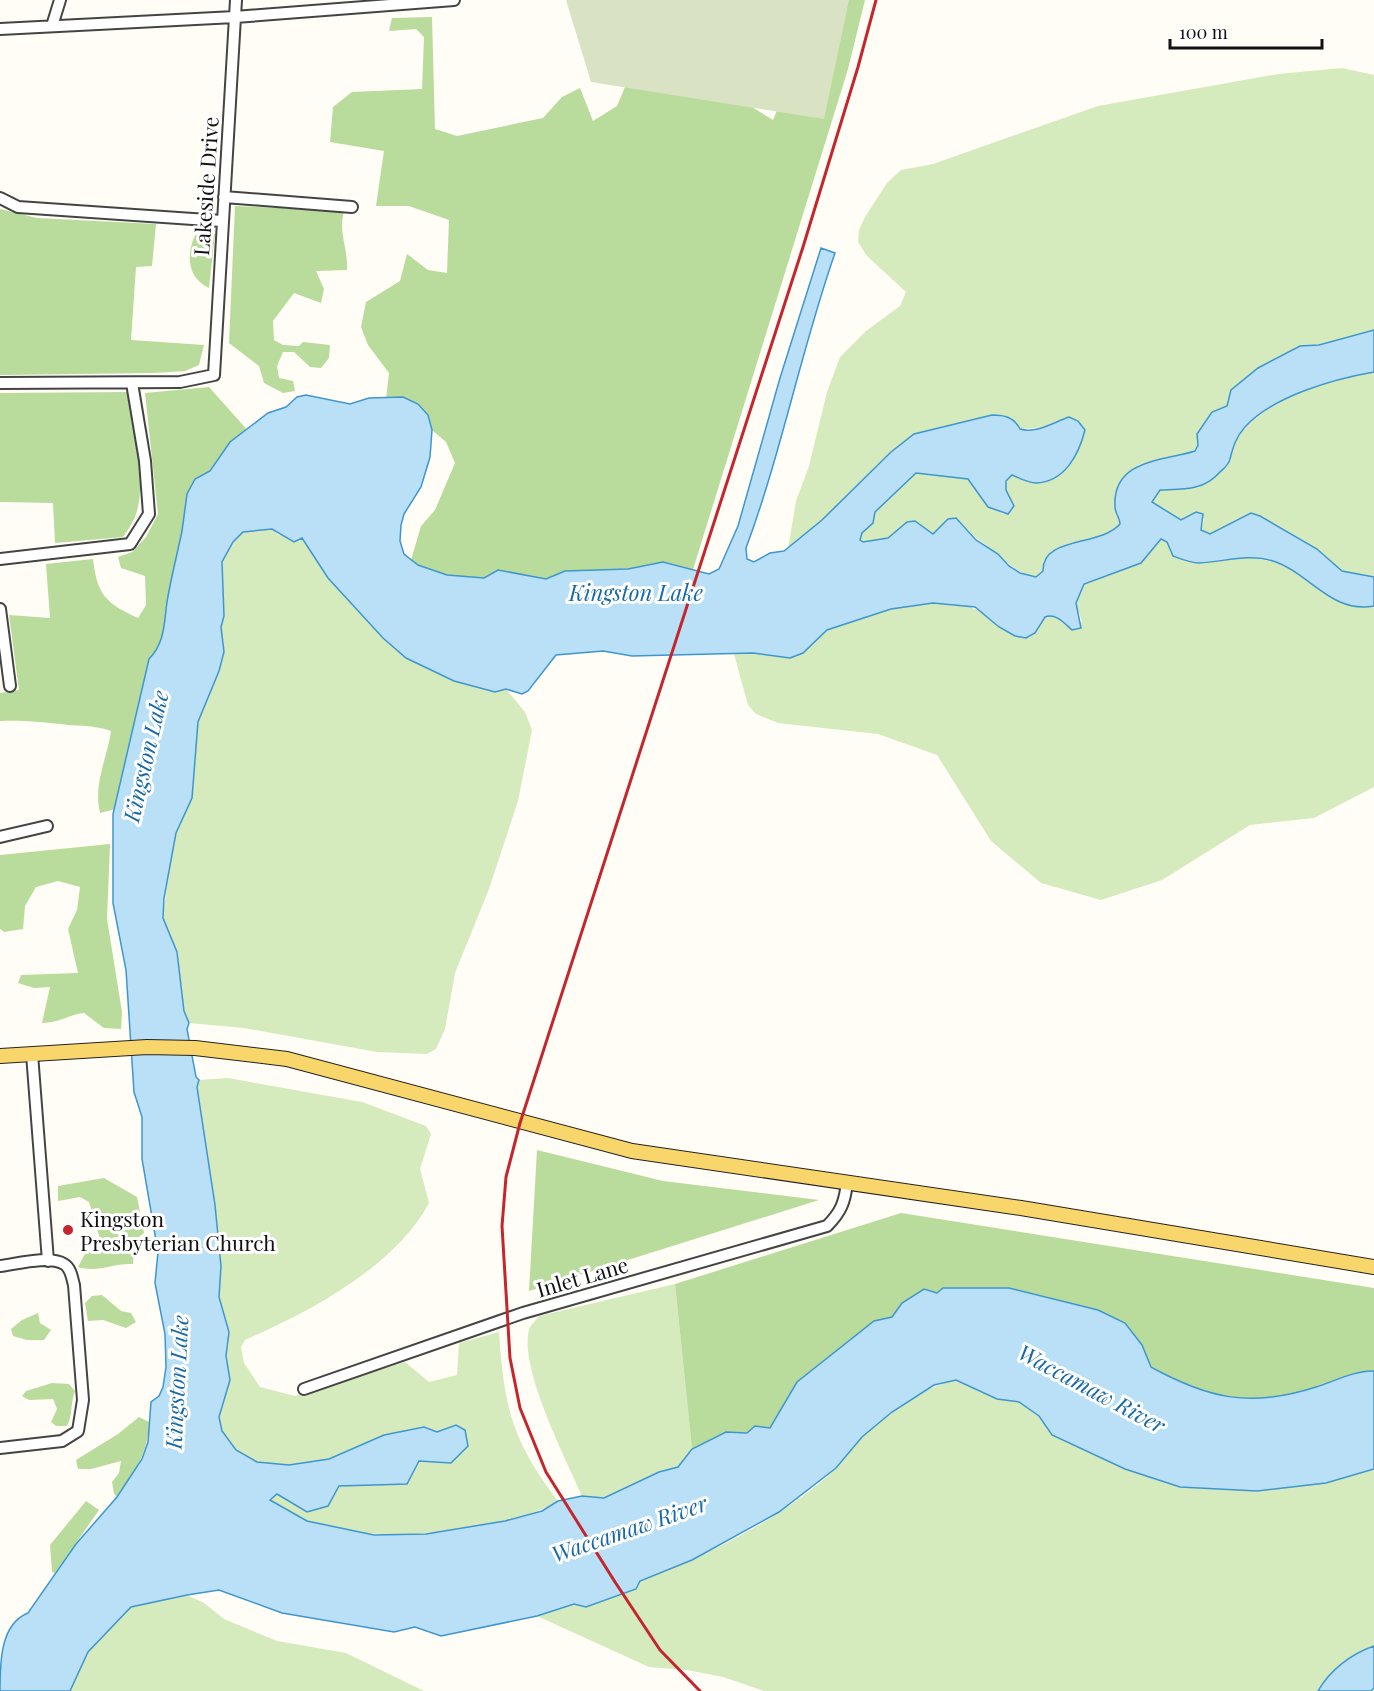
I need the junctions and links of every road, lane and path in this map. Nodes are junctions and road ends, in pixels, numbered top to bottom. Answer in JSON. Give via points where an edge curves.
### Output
{"nodes":[{"id":1,"x":60,"y":0,"type":"edge"},
{"id":2,"x":236,"y":0,"type":"edge"},
{"id":3,"x":454,"y":0,"type":"edge"},
{"id":4,"x":235,"y":17,"type":"junction"},
{"id":5,"x":52,"y":26,"type":"junction"},
{"id":6,"x":0,"y":29,"type":"edge"},
{"id":7,"x":224,"y":197,"type":"junction"},
{"id":8,"x":0,"y":198,"type":"edge"},
{"id":9,"x":352,"y":207,"type":"dead end"},
{"id":10,"x":222,"y":221,"type":"junction"},
{"id":11,"x":132,"y":382,"type":"junction"},
{"id":12,"x":0,"y":383,"type":"edge"},
{"id":13,"x":0,"y":559,"type":"edge"},
{"id":14,"x":0,"y":609,"type":"edge"},
{"id":15,"x":10,"y":686,"type":"dead end"},
{"id":16,"x":47,"y":826,"type":"dead end"},
{"id":17,"x":0,"y":837,"type":"edge"},
{"id":18,"x":32,"y":1054,"type":"junction"},
{"id":19,"x":0,"y":1056,"type":"edge"},
{"id":20,"x":847,"y":1182,"type":"junction"},
{"id":21,"x":48,"y":1261,"type":"junction"},
{"id":22,"x":0,"y":1266,"type":"edge"},
{"id":23,"x":1374,"y":1266,"type":"edge"},
{"id":24,"x":304,"y":1389,"type":"dead end"},
{"id":25,"x":0,"y":1448,"type":"edge"}],
"edges":[{"from":1,"to":5,"type":"street"},
{"from":2,"to":4,"type":"street","name":"Lakeside Drive"},
{"from":3,"to":4,"type":"street"},
{"from":4,"to":5,"type":"street"},
{"from":4,"to":7,"type":"street","name":"Lakeside Drive"},
{"from":5,"to":6,"type":"street"},
{"from":7,"to":9,"type":"street"},
{"from":7,"to":10,"type":"street","name":"Lakeside Drive"},
{"from":8,"to":10,"type":"street","via":[[18,207]]},
{"from":10,"to":11,"type":"street","name":"Lakeside Drive","via":[[214,375],[180,382]]},
{"from":11,"to":12,"type":"street"},
{"from":11,"to":13,"type":"street","via":[[149,513],[130,544]]},
{"from":14,"to":15,"type":"street"},
{"from":16,"to":17,"type":"street"},
{"from":18,"to":19,"type":"main road"},
{"from":18,"to":20,"type":"main road","via":[[157,1047],[287,1059],[632,1151]]},
{"from":18,"to":21,"type":"street"},
{"from":20,"to":23,"type":"main road"},
{"from":20,"to":24,"type":"street","name":"Inlet Lane","via":[[840,1214],[827,1226],[523,1313]]},
{"from":21,"to":22,"type":"street"},
{"from":21,"to":25,"type":"street","via":[[63,1263],[70,1269],[74,1285],[83,1400],[78,1431],[62,1442]]}]}
